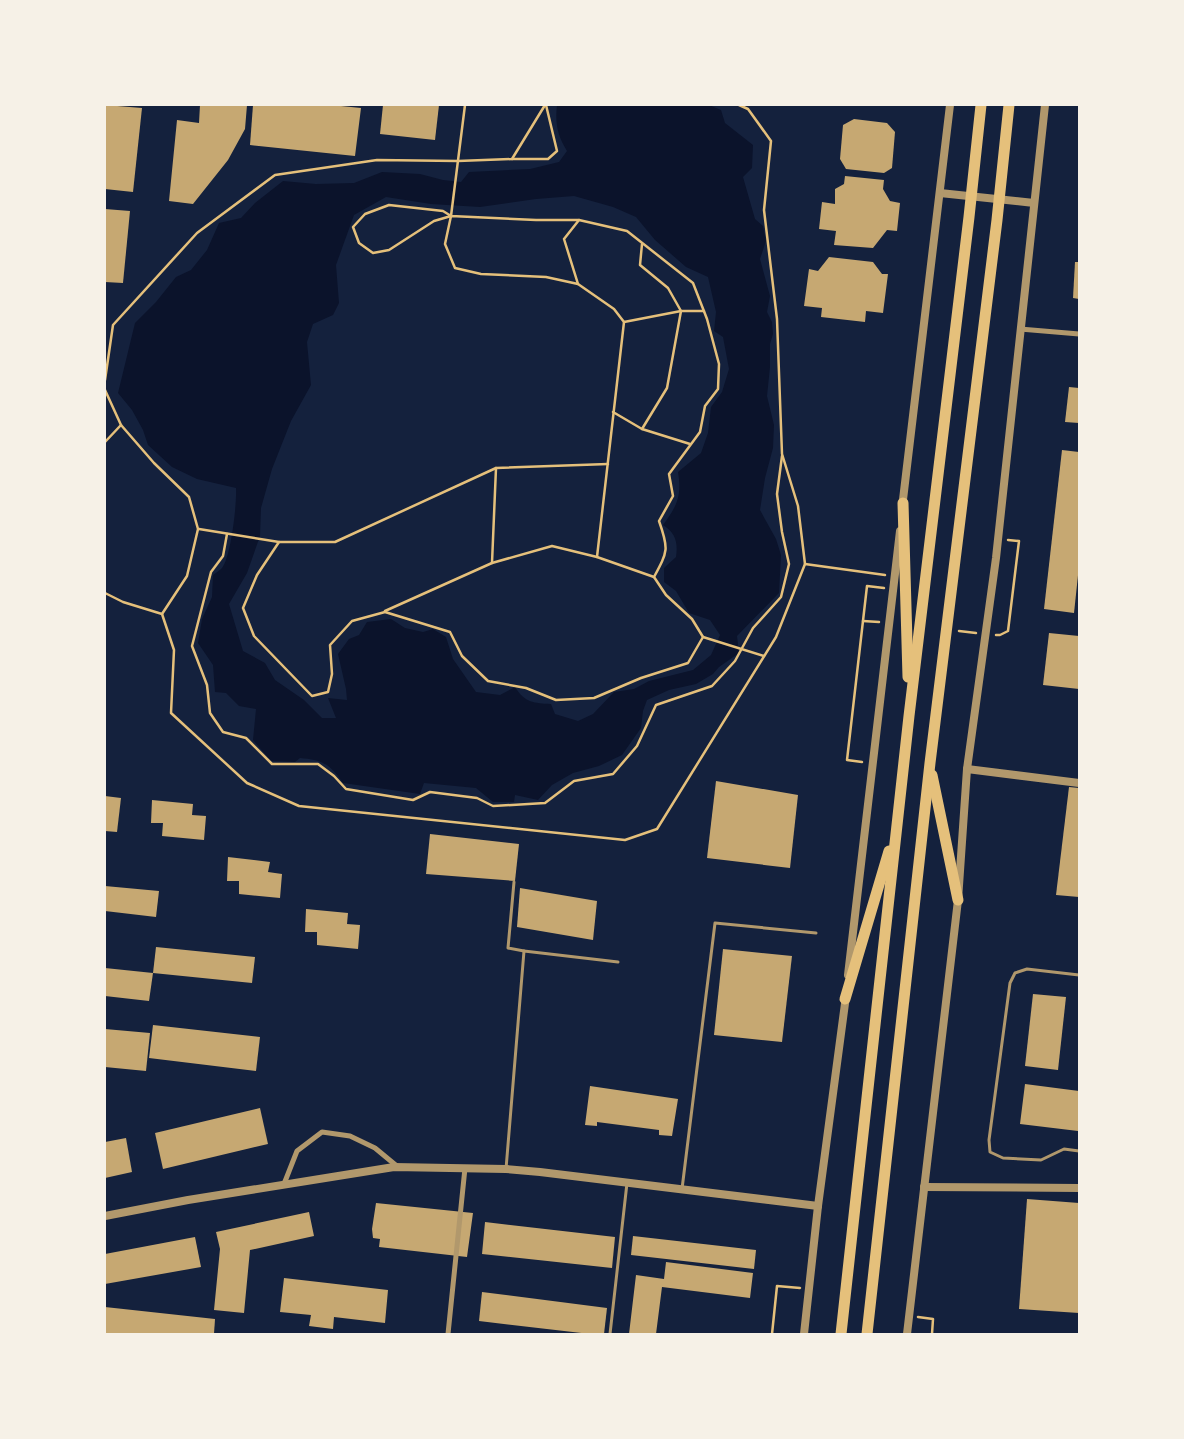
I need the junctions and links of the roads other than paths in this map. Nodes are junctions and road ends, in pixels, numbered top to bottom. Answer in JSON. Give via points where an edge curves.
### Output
{"nodes":[{"id":1,"x":950,"y":105,"type":"edge"},
{"id":2,"x":981,"y":105,"type":"edge"},
{"id":3,"x":1009,"y":105,"type":"edge"},
{"id":4,"x":1045,"y":105,"type":"edge"},
{"id":5,"x":940,"y":193,"type":"junction"},
{"id":6,"x":1034,"y":203,"type":"junction"},
{"id":7,"x":1020,"y":329,"type":"junction"},
{"id":8,"x":1079,"y":334,"type":"edge"},
{"id":9,"x":903,"y":503,"type":"junction"},
{"id":10,"x":909,"y":716,"type":"junction"},
{"id":11,"x":930,"y":763,"type":"junction"},
{"id":12,"x":967,"y":769,"type":"junction"},
{"id":13,"x":1079,"y":783,"type":"edge"},
{"id":14,"x":897,"y":823,"type":"junction"},
{"id":15,"x":514,"y":882,"type":"dead end"},
{"id":16,"x":958,"y":900,"type":"junction"},
{"id":17,"x":816,"y":933,"type":"dead end"},
{"id":18,"x":524,"y":951,"type":"junction"},
{"id":19,"x":618,"y":962,"type":"dead end"},
{"id":20,"x":1079,"y":976,"type":"edge"},
{"id":21,"x":845,"y":999,"type":"junction"},
{"id":22,"x":1079,"y":1151,"type":"edge"},
{"id":23,"x":399,"y":1167,"type":"junction"},
{"id":24,"x":465,"y":1168,"type":"junction"},
{"id":25,"x":506,"y":1169,"type":"junction"},
{"id":26,"x":628,"y":1183,"type":"junction"},
{"id":27,"x":284,"y":1184,"type":"junction"},
{"id":28,"x":924,"y":1187,"type":"junction"},
{"id":29,"x":1079,"y":1188,"type":"edge"},
{"id":30,"x":682,"y":1190,"type":"junction"},
{"id":31,"x":818,"y":1206,"type":"junction"},
{"id":32,"x":105,"y":1216,"type":"edge"},
{"id":33,"x":448,"y":1334,"type":"edge"},
{"id":34,"x":610,"y":1334,"type":"edge"},
{"id":35,"x":804,"y":1334,"type":"edge"},
{"id":36,"x":841,"y":1334,"type":"edge"},
{"id":37,"x":867,"y":1334,"type":"edge"},
{"id":38,"x":907,"y":1334,"type":"edge"}],
"edges":[{"from":1,"to":5,"type":"street"},
{"from":2,"to":10,"type":"highway"},
{"from":3,"to":11,"type":"highway"},
{"from":4,"to":6,"type":"street"},
{"from":5,"to":6,"type":"street"},
{"from":5,"to":9,"type":"street"},
{"from":6,"to":7,"type":"street"},
{"from":7,"to":8,"type":"street"},
{"from":7,"to":12,"type":"street","via":[[996,558]]},
{"from":9,"to":10,"type":"highway"},
{"from":9,"to":21,"type":"street"},
{"from":10,"to":14,"type":"highway"},
{"from":11,"to":16,"type":"highway"},
{"from":11,"to":37,"type":"highway"},
{"from":12,"to":13,"type":"street"},
{"from":12,"to":16,"type":"street"},
{"from":14,"to":21,"type":"highway"},
{"from":14,"to":36,"type":"highway"},
{"from":15,"to":18,"type":"lane","via":[[508,948]]},
{"from":16,"to":28,"type":"street"},
{"from":17,"to":30,"type":"lane","via":[[715,923]]},
{"from":18,"to":19,"type":"lane"},
{"from":18,"to":25,"type":"lane"},
{"from":20,"to":22,"type":"lane","via":[[1027,970],[1015,973],[1010,983],[989,1140],[990,1152],[1003,1158],[1041,1160],[1064,1149]]},
{"from":21,"to":31,"type":"street"},
{"from":23,"to":24,"type":"street"},
{"from":23,"to":27,"type":"street"},
{"from":23,"to":27,"type":"street","via":[[375,1148],[350,1136],[322,1132],[297,1151]]},
{"from":24,"to":25,"type":"street"},
{"from":24,"to":33,"type":"street"},
{"from":25,"to":26,"type":"street"},
{"from":26,"to":30,"type":"street"},
{"from":26,"to":34,"type":"lane"},
{"from":27,"to":32,"type":"street"},
{"from":28,"to":29,"type":"street"},
{"from":28,"to":38,"type":"street"},
{"from":30,"to":31,"type":"street"},
{"from":31,"to":35,"type":"street"}]}
